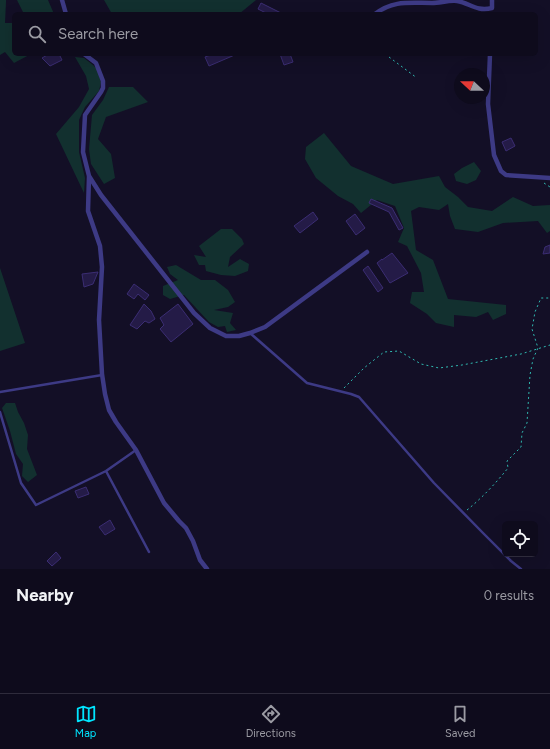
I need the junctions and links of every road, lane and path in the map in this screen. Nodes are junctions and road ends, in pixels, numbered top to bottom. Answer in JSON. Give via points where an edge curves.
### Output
{"nodes":[{"id":1,"x":62,"y":0,"type":"edge"},
{"id":2,"x":492,"y":0,"type":"edge"},
{"id":3,"x":492,"y":8,"type":"junction"},
{"id":4,"x":65,"y":12,"type":"edge"},
{"id":5,"x":377,"y":12,"type":"edge"},
{"id":6,"x":492,"y":12,"type":"edge"},
{"id":7,"x":86,"y":56,"type":"edge"},
{"id":8,"x":388,"y":56,"type":"edge"},
{"id":9,"x":490,"y":56,"type":"edge"},
{"id":10,"x":416,"y":78,"type":"dead end"},
{"id":11,"x":89,"y":176,"type":"junction"},
{"id":12,"x":550,"y":178,"type":"edge"},
{"id":13,"x":367,"y":252,"type":"dead end"},
{"id":14,"x":550,"y":298,"type":"edge"},
{"id":15,"x":250,"y":333,"type":"junction"},
{"id":16,"x":550,"y":345,"type":"edge"},
{"id":17,"x":538,"y":348,"type":"junction"},
{"id":18,"x":102,"y":374,"type":"junction"},
{"id":19,"x":341,"y":391,"type":"junction"},
{"id":20,"x":0,"y":392,"type":"edge"},
{"id":21,"x":0,"y":412,"type":"edge"},
{"id":22,"x":136,"y":450,"type":"junction"},
{"id":23,"x":106,"y":471,"type":"junction"},
{"id":24,"x":463,"y":513,"type":"junction"},
{"id":25,"x":149,"y":552,"type":"dead end"},
{"id":26,"x":207,"y":569,"type":"edge"},
{"id":27,"x":521,"y":569,"type":"edge"}],
"edges":[{"from":1,"to":4,"type":"street"},
{"from":2,"to":3,"type":"street"},
{"from":3,"to":5,"type":"street","via":[[484,10],[457,0],[432,3],[399,0],[391,2]]},
{"from":3,"to":6,"type":"street"},
{"from":7,"to":11,"type":"street","via":[[97,65],[103,84],[101,92],[84,117],[84,152]]},
{"from":8,"to":10,"type":"path"},
{"from":9,"to":12,"type":"street","via":[[488,104],[494,155],[501,171],[506,175]]},
{"from":11,"to":15,"type":"street","via":[[101,195],[194,313],[210,328],[226,336]]},
{"from":11,"to":18,"type":"street","via":[[88,211],[100,246],[102,267],[99,320]]},
{"from":13,"to":15,"type":"street","via":[[265,327]]},
{"from":14,"to":17,"type":"path","via":[[541,298],[535,312],[532,328]]},
{"from":15,"to":19,"type":"lane","via":[[307,383]]},
{"from":16,"to":17,"type":"path"},
{"from":17,"to":19,"type":"path","via":[[521,354],[439,368],[421,364],[399,351],[384,352]]},
{"from":17,"to":24,"type":"path","via":[[530,375],[527,422],[522,433],[521,446],[507,461],[508,468],[501,477]]},
{"from":18,"to":20,"type":"lane"},
{"from":18,"to":22,"type":"street","via":[[109,410]]},
{"from":19,"to":24,"type":"lane","via":[[359,397]]},
{"from":21,"to":23,"type":"lane","via":[[22,483],[36,505]]},
{"from":22,"to":23,"type":"lane"},
{"from":22,"to":26,"type":"street","via":[[164,503],[186,528],[200,560]]},
{"from":23,"to":25,"type":"lane"},
{"from":24,"to":27,"type":"lane"}]}
